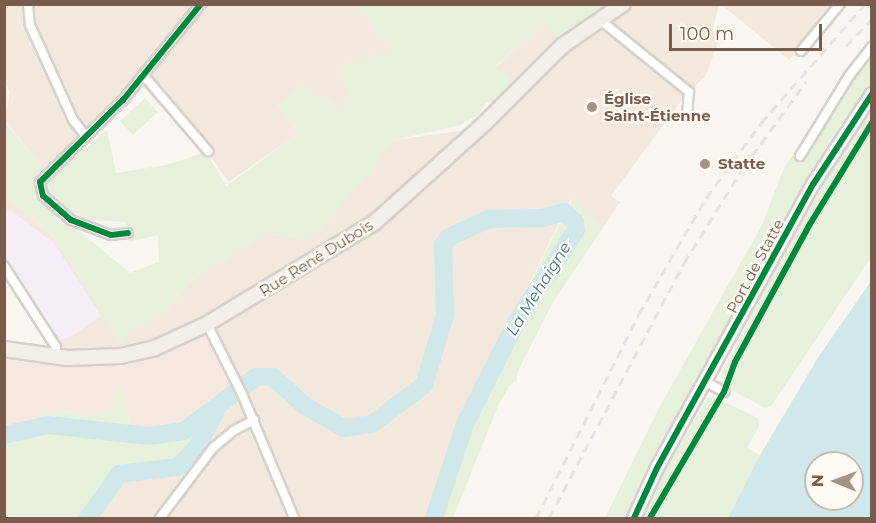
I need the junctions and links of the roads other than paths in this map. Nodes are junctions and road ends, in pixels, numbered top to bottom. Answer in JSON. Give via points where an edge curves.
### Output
{"nodes":[{"id":1,"x":28,"y":4,"type":"edge"},
{"id":2,"x":201,"y":4,"type":"edge"},
{"id":3,"x":623,"y":4,"type":"edge"},
{"id":4,"x":840,"y":4,"type":"edge"},
{"id":5,"x":599,"y":19,"type":"junction"},
{"id":6,"x":872,"y":46,"type":"edge"},
{"id":7,"x":801,"y":51,"type":"dead end"},
{"id":8,"x":144,"y":76,"type":"junction"},
{"id":9,"x":872,"y":94,"type":"edge"},
{"id":10,"x":687,"y":116,"type":"dead end"},
{"id":11,"x":85,"y":135,"type":"junction"},
{"id":12,"x":208,"y":151,"type":"dead end"},
{"id":13,"x":800,"y":156,"type":"dead end"},
{"id":14,"x":128,"y":233,"type":"dead end"},
{"id":15,"x":4,"y":266,"type":"edge"},
{"id":16,"x":207,"y":324,"type":"junction"},
{"id":17,"x":4,"y":349,"type":"edge"},
{"id":18,"x":54,"y":356,"type":"junction"},
{"id":19,"x":706,"y":382,"type":"junction"},
{"id":20,"x":724,"y":392,"type":"dead end"},
{"id":21,"x":254,"y":420,"type":"junction"},
{"id":22,"x":160,"y":519,"type":"edge"},
{"id":23,"x":294,"y":519,"type":"edge"},
{"id":24,"x":634,"y":519,"type":"edge"}],
"edges":[{"from":1,"to":11,"type":"street","via":[[30,25],[73,120]]},
{"from":2,"to":8,"type":"street"},
{"from":3,"to":5,"type":"main road","name":"Rue René Dubois"},
{"from":4,"to":7,"type":"street"},
{"from":5,"to":10,"type":"street","via":[[689,92]]},
{"from":5,"to":16,"type":"main road","name":"Rue René Dubois","via":[[562,46],[374,224]]},
{"from":6,"to":13,"type":"street"},
{"from":8,"to":11,"type":"street"},
{"from":8,"to":12,"type":"street"},
{"from":9,"to":19,"type":"street","name":"Port de Statte","via":[[814,183]]},
{"from":11,"to":14,"type":"street","via":[[41,180],[41,193],[71,220],[91,230],[111,235]]},
{"from":15,"to":18,"type":"street","via":[[56,348]]},
{"from":16,"to":18,"type":"main road","name":"Rue René Dubois","via":[[155,348],[121,356]]},
{"from":16,"to":21,"type":"street"},
{"from":17,"to":18,"type":"main road","name":"Rue René Dubois"},
{"from":19,"to":20,"type":"street"},
{"from":19,"to":24,"type":"street","name":"Port de Statte","via":[[657,468]]},
{"from":21,"to":22,"type":"street","via":[[213,448]]},
{"from":21,"to":23,"type":"street"}]}
